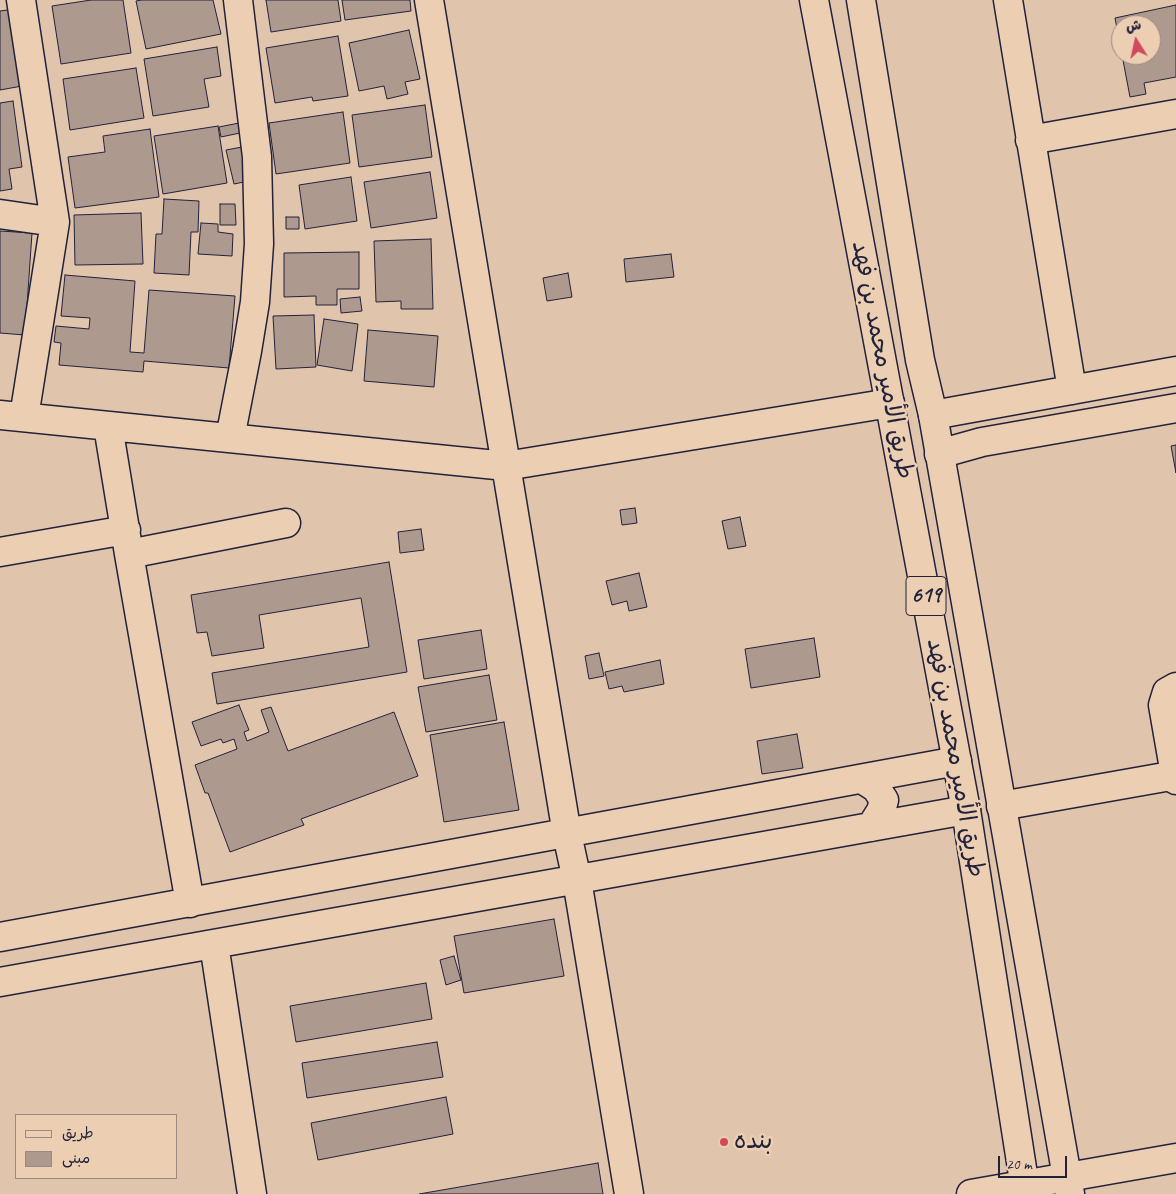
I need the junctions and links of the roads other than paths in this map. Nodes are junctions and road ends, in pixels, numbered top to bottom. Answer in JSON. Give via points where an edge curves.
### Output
{"nodes":[{"id":1,"x":21,"y":0,"type":"edge"},
{"id":2,"x":238,"y":0,"type":"edge"},
{"id":3,"x":428,"y":0,"type":"edge"},
{"id":4,"x":814,"y":0,"type":"edge"},
{"id":5,"x":861,"y":0,"type":"edge"},
{"id":6,"x":1008,"y":0,"type":"edge"},
{"id":7,"x":1176,"y":114,"type":"edge"},
{"id":8,"x":1030,"y":140,"type":"junction"},
{"id":9,"x":0,"y":214,"type":"edge"},
{"id":10,"x":55,"y":222,"type":"junction"},
{"id":11,"x":1176,"y":371,"type":"edge"},
{"id":12,"x":1072,"y":390,"type":"junction"},
{"id":13,"x":890,"y":403,"type":"junction"},
{"id":14,"x":1176,"y":408,"type":"edge"},
{"id":15,"x":934,"y":415,"type":"junction"},
{"id":16,"x":12,"y":416,"type":"edge"},
{"id":17,"x":108,"y":426,"type":"junction"},
{"id":18,"x":230,"y":438,"type":"junction"},
{"id":19,"x":939,"y":454,"type":"junction"},
{"id":20,"x":506,"y":466,"type":"junction"},
{"id":21,"x":286,"y":523,"type":"dead end"},
{"id":22,"x":127,"y":542,"type":"junction"},
{"id":23,"x":0,"y":552,"type":"edge"},
{"id":24,"x":1176,"y":687,"type":"edge"},
{"id":25,"x":957,"y":761,"type":"junction"},
{"id":26,"x":1176,"y":777,"type":"edge"},
{"id":27,"x":862,"y":779,"type":"junction"},
{"id":28,"x":1001,"y":806,"type":"junction"},
{"id":29,"x":966,"y":810,"type":"junction"},
{"id":30,"x":871,"y":827,"type":"junction"},
{"id":31,"x":568,"y":834,"type":"junction"},
{"id":32,"x":578,"y":880,"type":"junction"},
{"id":33,"x":190,"y":903,"type":"junction"},
{"id":34,"x":0,"y":938,"type":"edge"},
{"id":35,"x":214,"y":944,"type":"junction"},
{"id":36,"x":0,"y":982,"type":"edge"},
{"id":37,"x":1176,"y":1158,"type":"edge"},
{"id":38,"x":1068,"y":1186,"type":"edge"},
{"id":39,"x":1025,"y":1189,"type":"edge"},
{"id":40,"x":252,"y":1194,"type":"edge"},
{"id":41,"x":628,"y":1194,"type":"edge"},
{"id":42,"x":971,"y":1194,"type":"edge"}],
"edges":[{"from":1,"to":10,"type":"main road"},
{"from":2,"to":18,"type":"main road","via":[[257,158],[260,244],[255,302]]},
{"from":3,"to":20,"type":"main road"},
{"from":4,"to":13,"type":"main road","name":"طريق الأمير محمد بن فهد","number":"619"},
{"from":5,"to":15,"type":"main road","name":"طريق الأمير محمد بن فهد","number":"619","via":[[920,360]]},
{"from":6,"to":8,"type":"main road"},
{"from":7,"to":8,"type":"main road"},
{"from":8,"to":12,"type":"main road"},
{"from":9,"to":10,"type":"main road"},
{"from":10,"to":16,"type":"main road"},
{"from":11,"to":12,"type":"main road"},
{"from":12,"to":15,"type":"main road"},
{"from":13,"to":20,"type":"main road"},
{"from":13,"to":25,"type":"main road","name":"طريق الأمير محمد بن فهد","number":"619"},
{"from":14,"to":19,"type":"main road","via":[[982,442]]},
{"from":15,"to":19,"type":"main road","name":"طريق الأمير محمد بن فهد","number":"619"},
{"from":16,"to":17,"type":"main road"},
{"from":17,"to":18,"type":"main road"},
{"from":17,"to":22,"type":"main road"},
{"from":18,"to":20,"type":"main road"},
{"from":19,"to":28,"type":"main road","name":"طريق الأمير محمد بن فهد","number":"619"},
{"from":20,"to":31,"type":"main road"},
{"from":21,"to":22,"type":"main road"},
{"from":22,"to":23,"type":"main road"},
{"from":22,"to":33,"type":"main road"},
{"from":24,"to":26,"type":"main road","via":[[1167,692],[1162,705]]},
{"from":25,"to":27,"type":"main road"},
{"from":25,"to":29,"type":"main road","name":"طريق الأمير محمد بن فهد","number":"619"},
{"from":26,"to":28,"type":"main road"},
{"from":27,"to":30,"type":"main road","via":[[876,788],[884,800]]},
{"from":27,"to":31,"type":"main road"},
{"from":28,"to":38,"type":"main road","name":"طريق الأمير محمد بن فهد","number":"619"},
{"from":29,"to":30,"type":"main road"},
{"from":29,"to":39,"type":"main road","name":"طريق الأمير محمد بن فهد","number":"619"},
{"from":30,"to":32,"type":"main road"},
{"from":31,"to":32,"type":"main road"},
{"from":31,"to":33,"type":"main road"},
{"from":32,"to":35,"type":"main road"},
{"from":32,"to":41,"type":"main road"},
{"from":33,"to":34,"type":"main road"},
{"from":35,"to":36,"type":"main road"},
{"from":35,"to":40,"type":"main road"},
{"from":37,"to":38,"type":"main road"},
{"from":38,"to":39,"type":"main road"},
{"from":39,"to":42,"type":"main road"}]}
